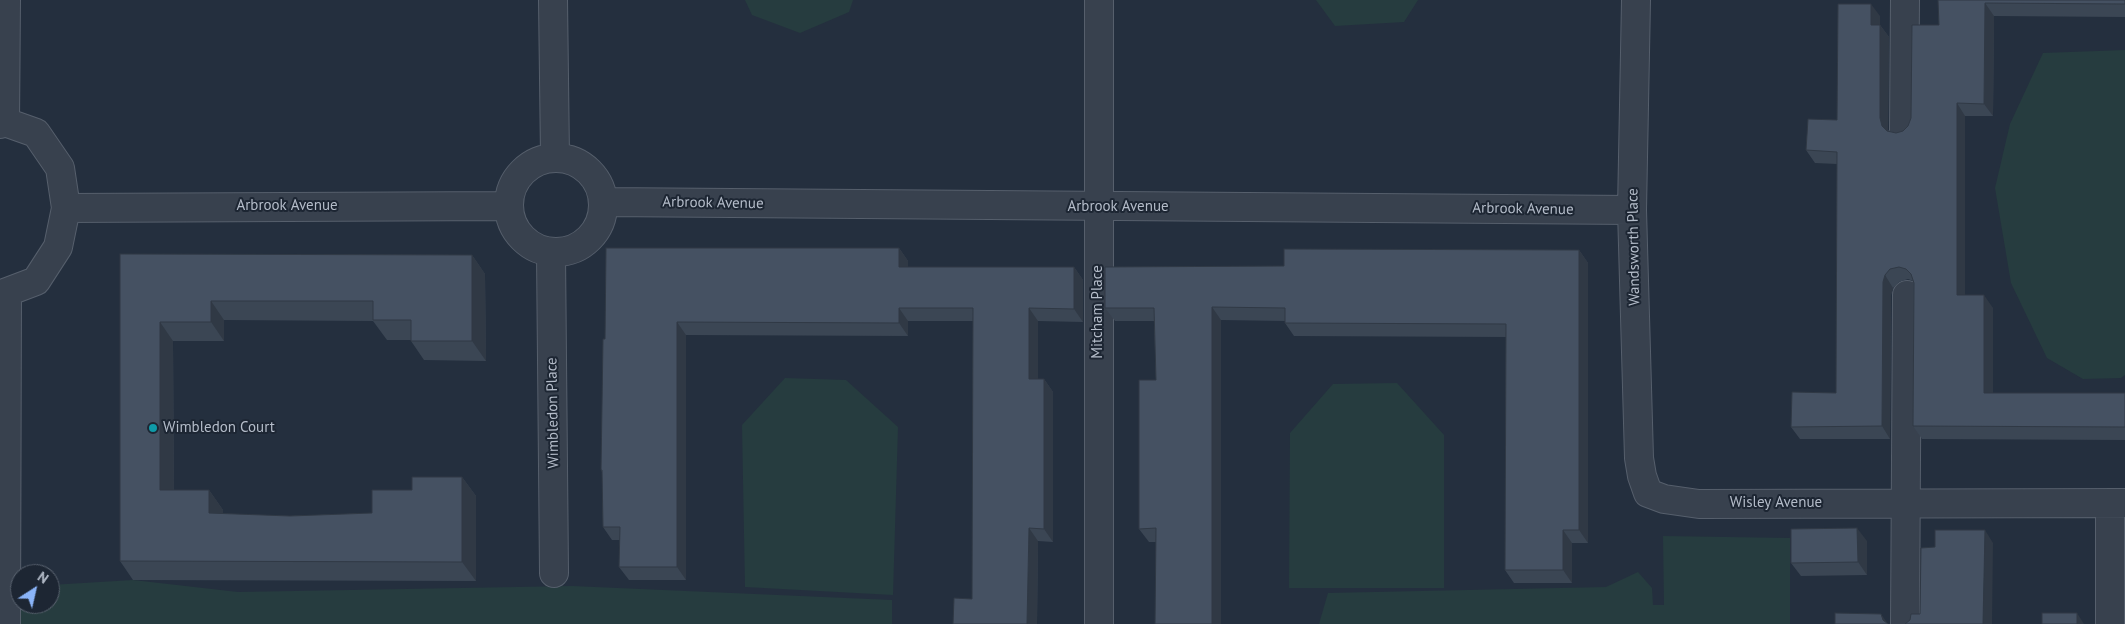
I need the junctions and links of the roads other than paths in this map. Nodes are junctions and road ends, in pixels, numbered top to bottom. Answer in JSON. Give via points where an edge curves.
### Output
{"nodes":[{"id":1,"x":6,"y":0,"type":"edge"},
{"id":2,"x":553,"y":0,"type":"edge"},
{"id":3,"x":1099,"y":0,"type":"edge"},
{"id":4,"x":1636,"y":0,"type":"edge"},
{"id":5,"x":1905,"y":0,"type":"edge"},
{"id":6,"x":3,"y":123,"type":"edge"},
{"id":7,"x":1904,"y":130,"type":"edge"},
{"id":8,"x":555,"y":156,"type":"junction"},
{"id":9,"x":604,"y":202,"type":"junction"},
{"id":10,"x":508,"y":206,"type":"junction"},
{"id":11,"x":1098,"y":207,"type":"junction"},
{"id":12,"x":66,"y":208,"type":"junction"},
{"id":13,"x":1632,"y":210,"type":"junction"},
{"id":14,"x":551,"y":253,"type":"junction"},
{"id":15,"x":4,"y":290,"type":"edge"},
{"id":16,"x":1907,"y":295,"type":"dead end"},
{"id":17,"x":1648,"y":492,"type":"joint"},
{"id":18,"x":2118,"y":503,"type":"edge"},
{"id":19,"x":1906,"y":504,"type":"junction"},
{"id":20,"x":554,"y":573,"type":"dead end"},
{"id":21,"x":6,"y":624,"type":"edge"},
{"id":22,"x":1099,"y":624,"type":"edge"},
{"id":23,"x":1905,"y":624,"type":"edge"},
{"id":24,"x":2110,"y":624,"type":"edge"}],
"edges":[{"from":1,"to":6,"type":"street"},
{"from":2,"to":8,"type":"street"},
{"from":3,"to":11,"type":"street","name":"Mitcham Place"},
{"from":4,"to":13,"type":"street","name":"Wandsworth Place"},
{"from":5,"to":7,"type":"street"},
{"from":6,"to":12,"type":"street","via":[[36,133],[60,168]]},
{"from":8,"to":9,"type":"street","via":[[580,164],[592,174],[601,187]]},
{"from":8,"to":10,"type":"street","via":[[532,164],[519,174],[511,189]]},
{"from":9,"to":11,"type":"street","name":"Arbrook Avenue"},
{"from":9,"to":14,"type":"street","via":[[601,223],[590,240],[572,251]]},
{"from":10,"to":12,"type":"street","name":"Arbrook Avenue"},
{"from":10,"to":14,"type":"street","via":[[512,224],[521,238],[535,248]]},
{"from":11,"to":13,"type":"street","name":"Arbrook Avenue"},
{"from":11,"to":22,"type":"street","name":"Mitcham Place"},
{"from":12,"to":15,"type":"street","via":[[58,247],[36,281]]},
{"from":13,"to":17,"type":"street","name":"Wandsworth Place","via":[[1638,442],[1642,476]]},
{"from":14,"to":20,"type":"street","name":"Wimbledon Place"},
{"from":15,"to":21,"type":"street"},
{"from":16,"to":19,"type":"street"},
{"from":17,"to":19,"type":"street","name":"Wisley Avenue","via":[[1664,499],[1699,504]]},
{"from":18,"to":19,"type":"street","name":"Wisley Avenue"},
{"from":18,"to":24,"type":"street","name":"Wisley Avenue"},
{"from":19,"to":23,"type":"street"}]}
